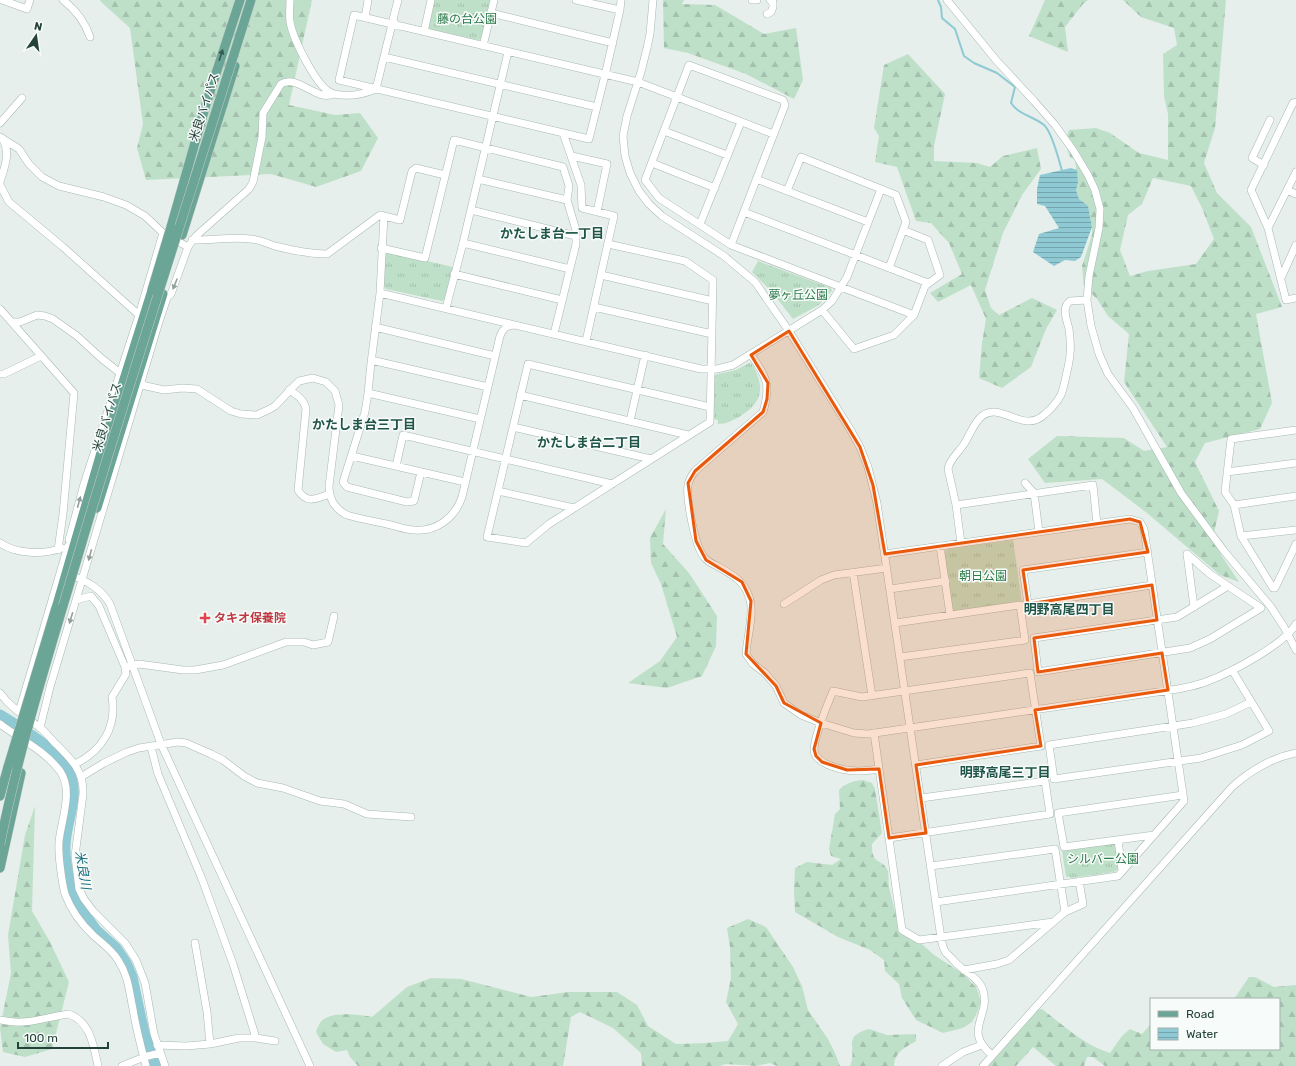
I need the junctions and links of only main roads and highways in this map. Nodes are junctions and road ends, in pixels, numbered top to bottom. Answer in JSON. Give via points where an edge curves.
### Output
{"nodes":[{"id":1,"x":240,"y":0,"type":"edge"},
{"id":2,"x":247,"y":0,"type":"edge"},
{"id":3,"x":251,"y":0,"type":"edge"},
{"id":4,"x":256,"y":0,"type":"edge"},
{"id":5,"x":0,"y":796,"type":"edge"},
{"id":6,"x":0,"y":825,"type":"edge"},
{"id":7,"x":0,"y":844,"type":"edge"},
{"id":8,"x":0,"y":868,"type":"edge"}],
"edges":[{"from":5,"to":1,"type":"main road","one_way":true,"bridge":true,"via":[[66,574],[71,543],[102,449],[122,374],[152,290],[206,104]]},
{"from":2,"to":6,"type":"main road","name":"米良バイパス","bridge":true,"via":[[82,528],[18,751]]},
{"from":3,"to":7,"type":"main road","name":"米良バイパス","bridge":true,"via":[[99,484],[33,708]]},
{"from":4,"to":8,"type":"main road","one_way":true,"via":[[163,294],[139,383],[37,709]]}]}
